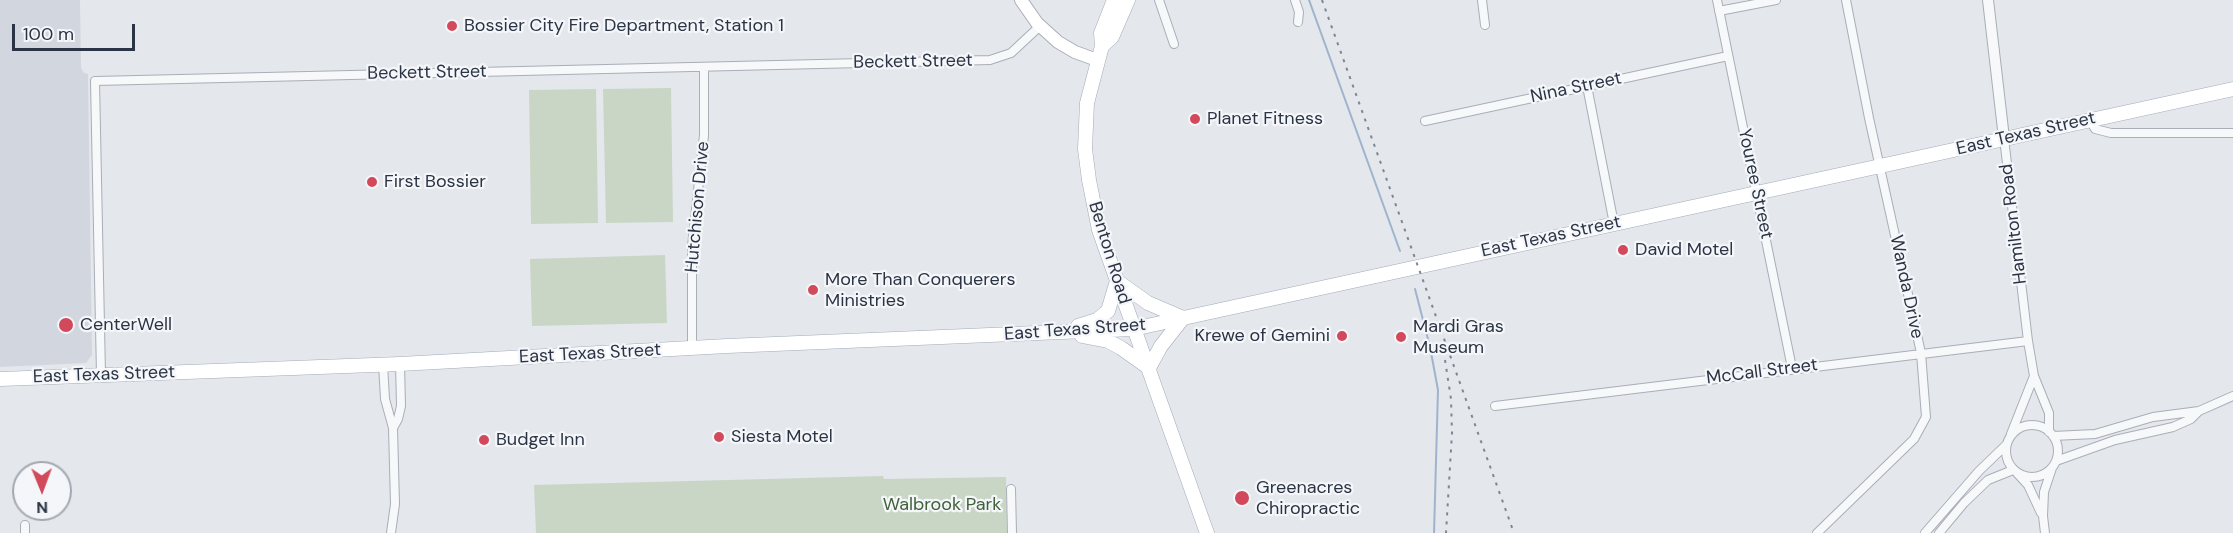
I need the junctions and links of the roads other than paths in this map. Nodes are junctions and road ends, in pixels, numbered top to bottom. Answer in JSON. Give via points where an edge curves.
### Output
{"nodes":[{"id":1,"x":1021,"y":0,"type":"edge"},
{"id":2,"x":1114,"y":0,"type":"edge"},
{"id":3,"x":1128,"y":0,"type":"edge"},
{"id":4,"x":1159,"y":0,"type":"edge"},
{"id":5,"x":1294,"y":0,"type":"edge"},
{"id":6,"x":1482,"y":0,"type":"edge"},
{"id":7,"x":1718,"y":0,"type":"edge"},
{"id":8,"x":1776,"y":0,"type":"edge"},
{"id":9,"x":1846,"y":0,"type":"edge"},
{"id":10,"x":1988,"y":0,"type":"edge"},
{"id":11,"x":1719,"y":11,"type":"junction"},
{"id":12,"x":1298,"y":22,"type":"dead end"},
{"id":13,"x":1485,"y":25,"type":"dead end"},
{"id":14,"x":1040,"y":26,"type":"junction"},
{"id":15,"x":1174,"y":44,"type":"dead end"},
{"id":16,"x":1099,"y":53,"type":"junction"},
{"id":17,"x":1728,"y":56,"type":"junction"},
{"id":18,"x":704,"y":67,"type":"junction"},
{"id":19,"x":1587,"y":86,"type":"junction"},
{"id":20,"x":2233,"y":89,"type":"edge"},
{"id":21,"x":2089,"y":119,"type":"junction"},
{"id":22,"x":1425,"y":121,"type":"dead end"},
{"id":23,"x":2233,"y":133,"type":"edge"},
{"id":24,"x":2004,"y":138,"type":"junction"},
{"id":25,"x":1879,"y":166,"type":"junction"},
{"id":26,"x":1758,"y":193,"type":"junction"},
{"id":27,"x":1614,"y":224,"type":"junction"},
{"id":28,"x":1117,"y":281,"type":"junction"},
{"id":29,"x":1183,"y":318,"type":"junction"},
{"id":30,"x":1134,"y":329,"type":"junction"},
{"id":31,"x":1056,"y":332,"type":"junction"},
{"id":32,"x":2028,"y":340,"type":"junction"},
{"id":33,"x":692,"y":348,"type":"junction"},
{"id":34,"x":1921,"y":353,"type":"junction"},
{"id":35,"x":383,"y":364,"type":"junction"},
{"id":36,"x":400,"y":364,"type":"junction"},
{"id":37,"x":1149,"y":368,"type":"junction"},
{"id":38,"x":1792,"y":368,"type":"junction"},
{"id":39,"x":101,"y":375,"type":"junction"},
{"id":40,"x":2034,"y":376,"type":"junction"},
{"id":41,"x":0,"y":379,"type":"edge"},
{"id":42,"x":2233,"y":396,"type":"edge"},
{"id":43,"x":1495,"y":406,"type":"dead end"},
{"id":44,"x":2199,"y":411,"type":"junction"},
{"id":45,"x":393,"y":428,"type":"junction"},
{"id":46,"x":2051,"y":434,"type":"junction"},
{"id":47,"x":2010,"y":436,"type":"junction"},
{"id":48,"x":2006,"y":445,"type":"junction"},
{"id":49,"x":2054,"y":465,"type":"junction"},
{"id":50,"x":2015,"y":471,"type":"junction"},
{"id":51,"x":1011,"y":489,"type":"dead end"},
{"id":52,"x":2043,"y":516,"type":"junction"},
{"id":53,"x":391,"y":533,"type":"edge"},
{"id":54,"x":1012,"y":533,"type":"edge"},
{"id":55,"x":1207,"y":533,"type":"edge"},
{"id":56,"x":1817,"y":533,"type":"edge"},
{"id":57,"x":1925,"y":533,"type":"edge"},
{"id":58,"x":1939,"y":533,"type":"edge"},
{"id":59,"x":2045,"y":533,"type":"edge"}],
"edges":[{"from":1,"to":14,"type":"main road"},
{"from":2,"to":16,"type":"main road","name":"Benton Road","via":[[1101,33]]},
{"from":3,"to":16,"type":"main road","via":[[1112,37]]},
{"from":4,"to":15,"type":"street"},
{"from":5,"to":12,"type":"street"},
{"from":6,"to":13,"type":"street"},
{"from":7,"to":11,"type":"street","name":"Youree Street"},
{"from":8,"to":11,"type":"street"},
{"from":9,"to":25,"type":"street","name":"Wanda Drive"},
{"from":10,"to":24,"type":"street","name":"Hamilton Road"},
{"from":11,"to":17,"type":"street","name":"Youree Street"},
{"from":14,"to":16,"type":"main road","via":[[1075,52]]},
{"from":14,"to":18,"type":"street","name":"Beckett Street","via":[[1011,53],[990,60]]},
{"from":16,"to":28,"type":"main road","name":"Benton Road","via":[[1087,103],[1085,149],[1099,230]]},
{"from":17,"to":19,"type":"street","name":"Nina Street"},
{"from":17,"to":26,"type":"street","name":"Youree Street"},
{"from":18,"to":33,"type":"street","name":"Hutchison Drive","via":[[704,135],[692,246]]},
{"from":18,"to":39,"type":"street","name":"Beckett Street","via":[[95,81]]},
{"from":19,"to":22,"type":"street","name":"Nina Street"},
{"from":19,"to":27,"type":"street"},
{"from":20,"to":21,"type":"main road","name":"East Texas Street"},
{"from":21,"to":23,"type":"street","via":[[2095,129],[2111,133]]},
{"from":21,"to":24,"type":"main road","name":"East Texas Street"},
{"from":24,"to":25,"type":"main road","name":"East Texas Street"},
{"from":24,"to":32,"type":"street","name":"Hamilton Road"},
{"from":25,"to":26,"type":"main road","name":"East Texas Street"},
{"from":25,"to":34,"type":"street","name":"Wanda Drive"},
{"from":26,"to":27,"type":"main road","name":"East Texas Street"},
{"from":26,"to":38,"type":"street","name":"Youree Street"},
{"from":27,"to":29,"type":"main road","name":"East Texas Street"},
{"from":28,"to":29,"type":"main road","via":[[1148,303]]},
{"from":28,"to":30,"type":"main road","name":"Benton Road"},
{"from":28,"to":31,"type":"main road","via":[[1103,316]]},
{"from":29,"to":30,"type":"main road","name":"East Texas Street"},
{"from":29,"to":37,"type":"main road"},
{"from":30,"to":31,"type":"main road","name":"East Texas Street"},
{"from":30,"to":37,"type":"main road","name":"Benton Road"},
{"from":31,"to":33,"type":"main road","name":"East Texas Street"},
{"from":31,"to":37,"type":"main road","via":[[1108,341]]},
{"from":32,"to":34,"type":"street","name":"McCall Street"},
{"from":32,"to":40,"type":"street","name":"Hamilton Road"},
{"from":33,"to":36,"type":"main road","name":"East Texas Street"},
{"from":34,"to":38,"type":"street","name":"McCall Street"},
{"from":34,"to":56,"type":"street","name":"Wanda Drive","via":[[1926,417],[1920,431]]},
{"from":35,"to":36,"type":"main road","name":"East Texas Street"},
{"from":35,"to":39,"type":"main road","name":"East Texas Street"},
{"from":35,"to":45,"type":"street","via":[[385,399]]},
{"from":36,"to":45,"type":"street","via":[[401,406]]},
{"from":37,"to":55,"type":"main road","name":"Benton Road"},
{"from":38,"to":43,"type":"street","name":"McCall Street"},
{"from":39,"to":41,"type":"main road","name":"East Texas Street"},
{"from":40,"to":46,"type":"street","name":"Hamilton Road","via":[[2049,413]]},
{"from":40,"to":47,"type":"street"},
{"from":42,"to":44,"type":"street"},
{"from":44,"to":46,"type":"street","via":[[2153,417],[2095,434]]},
{"from":44,"to":49,"type":"street","via":[[2173,426],[2115,440]]},
{"from":45,"to":53,"type":"street","via":[[395,504]]},
{"from":46,"to":47,"type":"street","via":[[2033,425]]},
{"from":46,"to":49,"type":"street","via":[[2057,444]]},
{"from":47,"to":48,"type":"street"},
{"from":48,"to":50,"type":"street","via":[[2005,454]]},
{"from":48,"to":57,"type":"street"},
{"from":49,"to":50,"type":"street","via":[[2039,476]]},
{"from":49,"to":52,"type":"street","via":[[2044,492]]},
{"from":50,"to":52,"type":"street","via":[[2028,485]]},
{"from":50,"to":58,"type":"street","via":[[1988,480]]},
{"from":51,"to":54,"type":"street"},
{"from":52,"to":59,"type":"street"}]}
